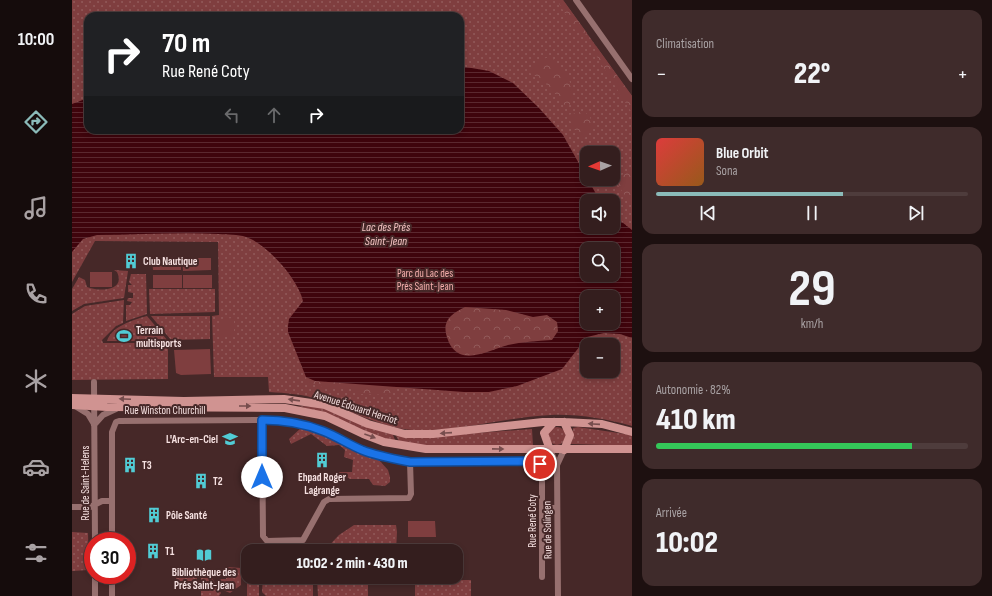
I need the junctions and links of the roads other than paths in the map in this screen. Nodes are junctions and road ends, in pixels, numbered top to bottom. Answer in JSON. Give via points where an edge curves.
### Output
{"nodes":[{"id":1,"x":576,"y":0,"type":"edge"},
{"id":2,"x":632,"y":79,"type":"edge"},
{"id":3,"x":94,"y":382,"type":"dead end"},
{"id":4,"x":72,"y":398,"type":"edge"},
{"id":5,"x":94,"y":402,"type":"junction"},
{"id":6,"x":72,"y":405,"type":"edge"},
{"id":7,"x":270,"y":406,"type":"junction"},
{"id":8,"x":122,"y":407,"type":"junction"},
{"id":9,"x":262,"y":420,"type":"junction"},
{"id":10,"x":269,"y":420,"type":"junction"},
{"id":11,"x":554,"y":422,"type":"junction"},
{"id":12,"x":564,"y":422,"type":"junction"},
{"id":13,"x":94,"y":425,"type":"junction"},
{"id":14,"x":632,"y":432,"type":"edge"},
{"id":15,"x":632,"y":449,"type":"edge"},
{"id":16,"x":550,"y":450,"type":"junction"},
{"id":17,"x":564,"y":450,"type":"junction"},
{"id":18,"x":410,"y":462,"type":"junction"},
{"id":19,"x":557,"y":465,"type":"junction"},
{"id":20,"x":112,"y":501,"type":"junction"},
{"id":21,"x":95,"y":505,"type":"junction"},
{"id":22,"x":72,"y":507,"type":"edge"},
{"id":23,"x":542,"y":508,"type":"junction"},
{"id":24,"x":557,"y":508,"type":"junction"},
{"id":25,"x":95,"y":532,"type":"edge"},
{"id":26,"x":112,"y":532,"type":"edge"},
{"id":27,"x":542,"y":577,"type":"dead end"},
{"id":28,"x":95,"y":584,"type":"edge"},
{"id":29,"x":112,"y":584,"type":"edge"},
{"id":30,"x":95,"y":596,"type":"edge"},
{"id":31,"x":112,"y":596,"type":"edge"},
{"id":32,"x":558,"y":596,"type":"edge"}],
"edges":[{"from":1,"to":2,"type":"street"},
{"from":3,"to":5,"type":"street","name":"Rue de Saint-Helens"},
{"from":4,"to":5,"type":"main road","name":"Avenue Édouard Herriot"},
{"from":5,"to":6,"type":"main road","name":"Avenue Édouard Herriot"},
{"from":5,"to":8,"type":"main road","name":"Avenue Édouard Herriot"},
{"from":11,"to":5,"type":"main road","name":"Avenue Édouard Herriot","one_way":true,"via":[[455,432],[405,434],[368,424],[325,405],[284,399]]},
{"from":5,"to":13,"type":"street","name":"Rue de Saint-Helens"},
{"from":6,"to":13,"type":"street","via":[[88,414]]},
{"from":8,"to":7,"type":"main road","name":"Avenue Édouard Herriot","one_way":true},
{"from":7,"to":10,"type":"street"},
{"from":7,"to":16,"type":"main road","name":"Avenue Édouard Herriot","one_way":true,"via":[[304,410],[325,416],[370,437],[411,447]]},
{"from":8,"to":13,"type":"street","name":"Avenue Édouard Herriot","via":[[103,415]]},
{"from":9,"to":10,"type":"street","name":"Rue René Coty"},
{"from":9,"to":18,"type":"street","via":[[263,536],[267,541],[304,540],[326,500],[409,498]]},
{"from":9,"to":20,"type":"street","name":"Rue Winston Churchill","via":[[116,422],[112,432]]},
{"from":10,"to":18,"type":"street","name":"Rue René Coty","via":[[291,422],[324,431],[362,450]]},
{"from":11,"to":12,"type":"main road","name":"Avenue Édouard Herriot"},
{"from":11,"to":16,"type":"main road","via":[[544,433]]},
{"from":14,"to":12,"type":"main road","name":"Avenue Édouard Herriot","one_way":true,"via":[[602,424]]},
{"from":12,"to":17,"type":"main road","via":[[570,435]]},
{"from":13,"to":21,"type":"street","name":"Rue de Saint-Helens"},
{"from":15,"to":17,"type":"main road","name":"Avenue Édouard Herriot"},
{"from":16,"to":17,"type":"main road","name":"Avenue Édouard Herriot"},
{"from":16,"to":19,"type":"street","name":"Rue de Solingen"},
{"from":17,"to":19,"type":"street","name":"Rue de Solingen"},
{"from":18,"to":23,"type":"street","name":"Rue René Coty","via":[[538,462],[542,468]]},
{"from":19,"to":24,"type":"street","name":"Rue de Solingen"},
{"from":20,"to":21,"type":"street","via":[[102,501]]},
{"from":20,"to":26,"type":"street","name":"Rue Winston Churchill"},
{"from":21,"to":22,"type":"street"},
{"from":21,"to":25,"type":"street","name":"Rue de Saint-Helens"},
{"from":23,"to":24,"type":"street"},
{"from":23,"to":27,"type":"street","name":"Rue René Coty"},
{"from":24,"to":32,"type":"street","name":"Rue de Solingen"},
{"from":28,"to":30,"type":"street"},
{"from":29,"to":31,"type":"street"}]}
